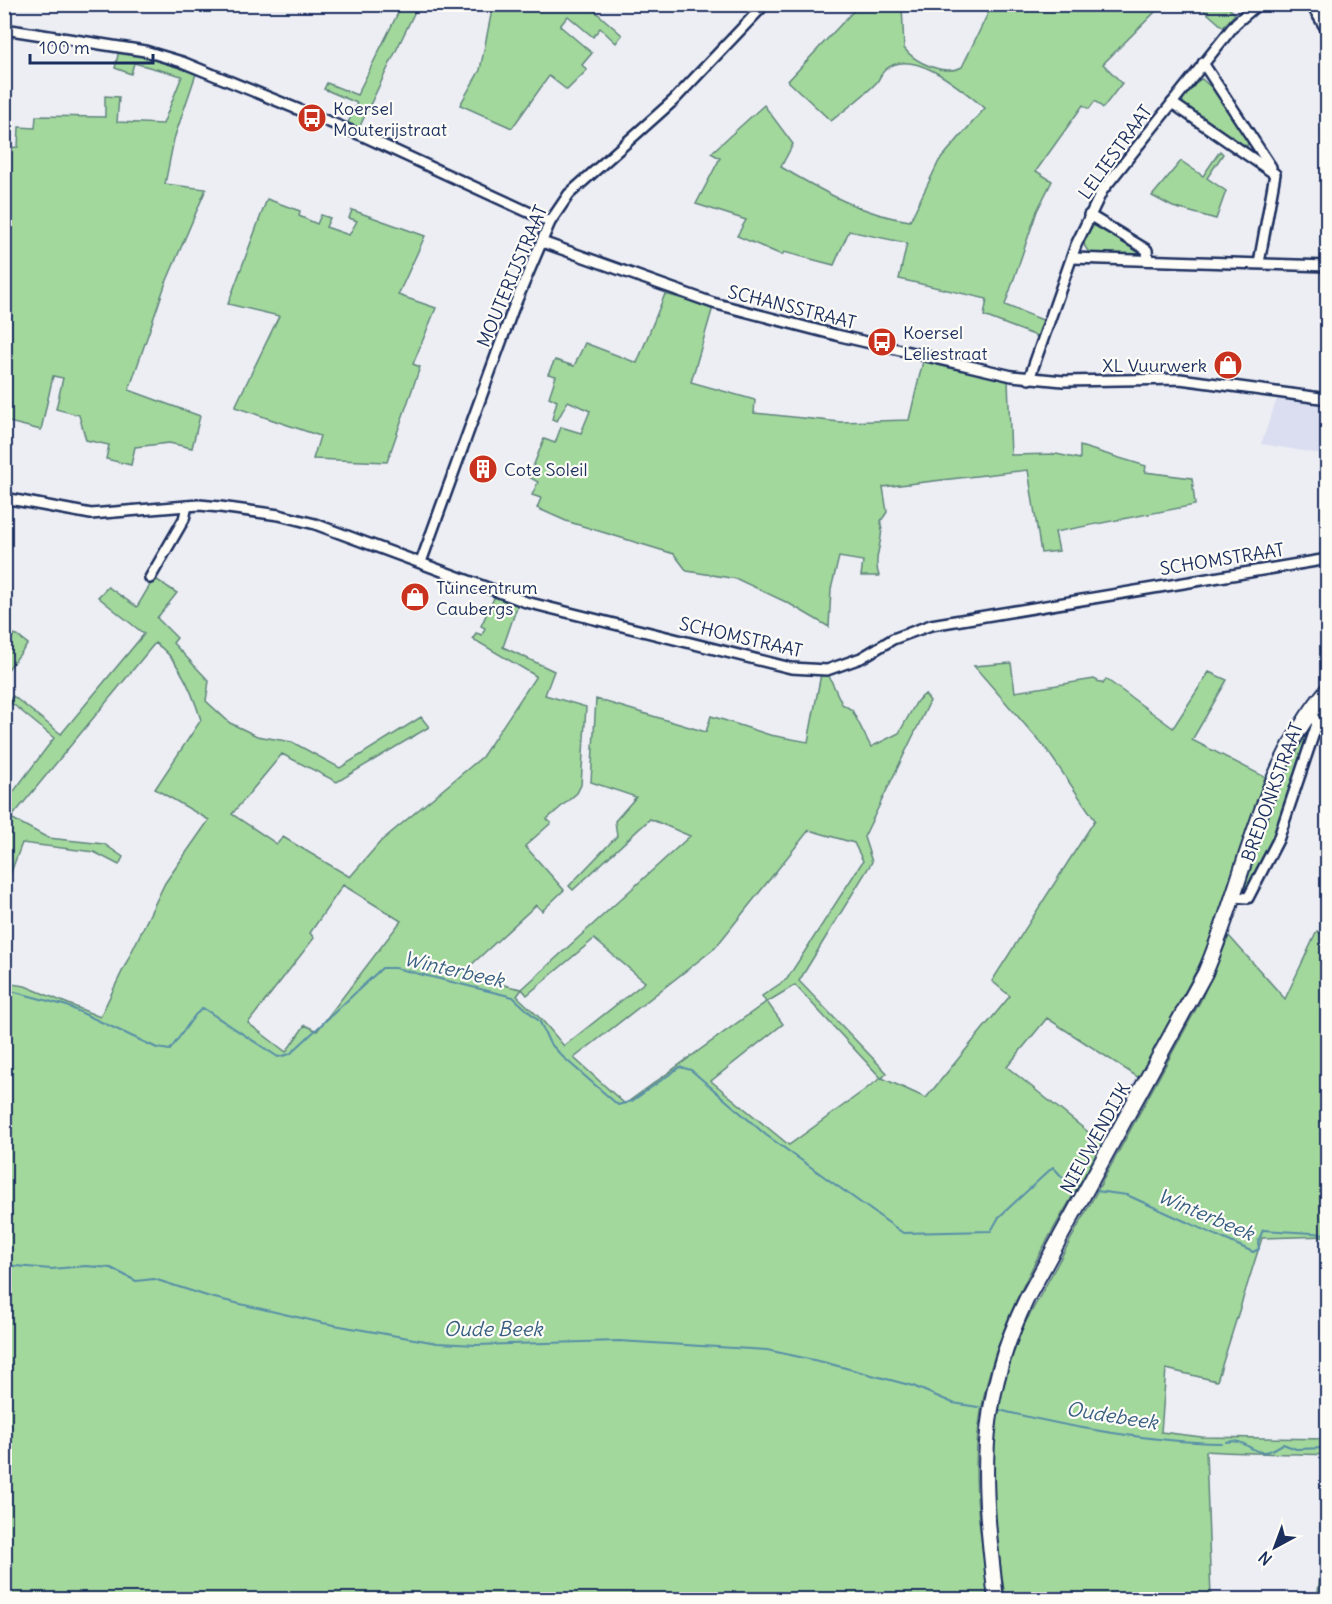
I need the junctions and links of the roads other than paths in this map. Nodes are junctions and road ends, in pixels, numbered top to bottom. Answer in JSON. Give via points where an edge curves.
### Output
{"nodes":[{"id":1,"x":765,"y":4,"type":"edge"},
{"id":2,"x":1258,"y":4,"type":"edge"},
{"id":3,"x":1311,"y":4,"type":"edge"},
{"id":4,"x":4,"y":29,"type":"edge"},
{"id":5,"x":1328,"y":32,"type":"edge"},
{"id":6,"x":1203,"y":63,"type":"junction"},
{"id":7,"x":1172,"y":103,"type":"junction"},
{"id":8,"x":1275,"y":174,"type":"junction"},
{"id":9,"x":1089,"y":215,"type":"junction"},
{"id":10,"x":550,"y":222,"type":"junction"},
{"id":11,"x":542,"y":242,"type":"junction"},
{"id":12,"x":1072,"y":258,"type":"junction"},
{"id":13,"x":1148,"y":260,"type":"junction"},
{"id":14,"x":1259,"y":264,"type":"junction"},
{"id":15,"x":1328,"y":266,"type":"edge"},
{"id":16,"x":1029,"y":379,"type":"junction"},
{"id":17,"x":1328,"y":399,"type":"edge"},
{"id":18,"x":4,"y":498,"type":"edge"},
{"id":19,"x":188,"y":506,"type":"junction"},
{"id":20,"x":1328,"y":559,"type":"edge"},
{"id":21,"x":421,"y":562,"type":"junction"},
{"id":22,"x":150,"y":578,"type":"dead end"},
{"id":23,"x":1328,"y":689,"type":"edge"},
{"id":24,"x":1310,"y":711,"type":"junction"},
{"id":25,"x":1234,"y":897,"type":"junction"},
{"id":26,"x":996,"y":1599,"type":"edge"}],
"edges":[{"from":1,"to":10,"type":"street","name":"MOUTERIJSTRAAT","via":[[673,101],[569,194]]},
{"from":2,"to":6,"type":"street","name":"LELIESTRAAT","via":[[1236,23]]},
{"from":3,"to":5,"type":"street"},
{"from":4,"to":10,"type":"street","via":[[145,51],[182,62],[361,135]]},
{"from":6,"to":7,"type":"street","name":"LELIESTRAAT"},
{"from":6,"to":8,"type":"street"},
{"from":7,"to":8,"type":"street"},
{"from":7,"to":9,"type":"street","name":"LELIESTRAAT","via":[[1102,190]]},
{"from":8,"to":14,"type":"street"},
{"from":9,"to":12,"type":"street","name":"LELIESTRAAT"},
{"from":9,"to":13,"type":"street","via":[[1147,250]]},
{"from":10,"to":11,"type":"street","name":"MOUTERIJSTRAAT"},
{"from":11,"to":16,"type":"street","name":"SCHANSSTRAAT","via":[[713,303]]},
{"from":11,"to":21,"type":"street","name":"MOUTERIJSTRAAT","via":[[503,335]]},
{"from":12,"to":13,"type":"street"},
{"from":12,"to":16,"type":"street","name":"LELIESTRAAT"},
{"from":13,"to":14,"type":"street"},
{"from":14,"to":15,"type":"street"},
{"from":16,"to":17,"type":"street","name":"SCHANSSTRAAT","via":[[1180,379]]},
{"from":18,"to":19,"type":"street","name":"SCHOMSTRAAT","via":[[91,514]]},
{"from":19,"to":21,"type":"street","name":"SCHOMSTRAAT","via":[[299,519]]},
{"from":19,"to":22,"type":"street"},
{"from":20,"to":21,"type":"street","name":"SCHOMSTRAAT","via":[[931,625],[893,639],[853,662],[816,671],[526,602]]},
{"from":23,"to":24,"type":"street","name":"BREDONKSTRAAT"},
{"from":24,"to":25,"type":"street","name":"NIEUWENDIJK","via":[[1268,790]]},
{"from":24,"to":25,"type":"street","name":"BREDONKSTRAAT","via":[[1317,720],[1315,734],[1274,849],[1248,898]]},
{"from":25,"to":26,"type":"street","name":"NIEUWENDIJK","via":[[1218,943],[1187,1009],[1027,1298],[1003,1354],[988,1411],[984,1457]]}]}
